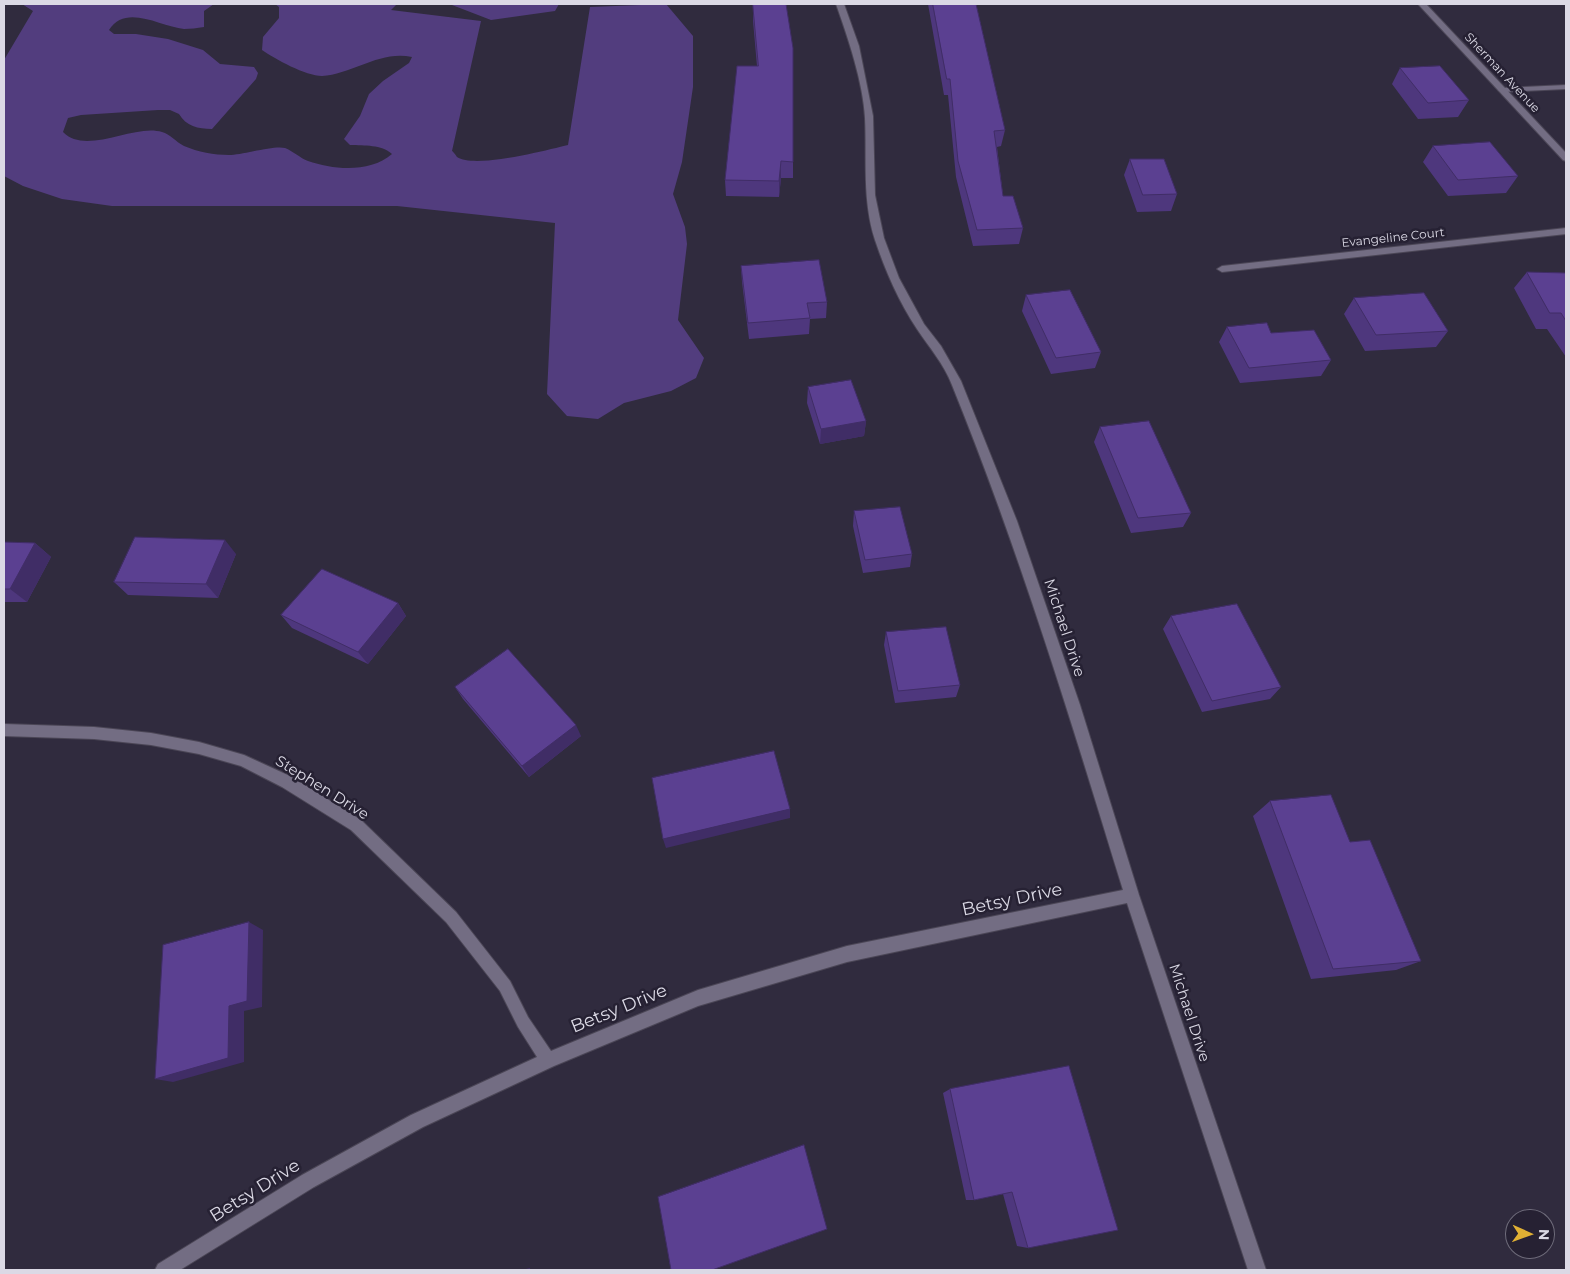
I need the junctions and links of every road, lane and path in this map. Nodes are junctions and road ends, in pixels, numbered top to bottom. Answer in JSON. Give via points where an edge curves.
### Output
{"nodes":[{"id":1,"x":840,"y":4,"type":"edge"},
{"id":2,"x":1422,"y":4,"type":"edge"},
{"id":3,"x":1566,"y":88,"type":"edge"},
{"id":4,"x":1502,"y":90,"type":"junction"},
{"id":5,"x":1566,"y":158,"type":"edge"},
{"id":6,"x":1566,"y":231,"type":"edge"},
{"id":7,"x":1222,"y":269,"type":"dead end"},
{"id":8,"x":4,"y":730,"type":"edge"},
{"id":9,"x":1132,"y":895,"type":"junction"},
{"id":10,"x":548,"y":1060,"type":"junction"},
{"id":11,"x":164,"y":1270,"type":"edge"},
{"id":12,"x":1257,"y":1270,"type":"edge"}],
"edges":[{"from":1,"to":9,"type":"street","name":"Michael Drive","via":[[855,46],[870,116],[870,195],[879,238],[894,278],[956,381],[1011,521]]},
{"from":2,"to":4,"type":"street","name":"Sherman Avenue"},
{"from":3,"to":4,"type":"street"},
{"from":4,"to":5,"type":"street","name":"Sherman Avenue"},
{"from":6,"to":7,"type":"street","name":"Evangeline Court"},
{"from":8,"to":10,"type":"street","name":"Stephen Drive","via":[[94,733],[199,748],[244,761],[287,782],[356,825],[451,917],[506,986],[523,1022]]},
{"from":9,"to":10,"type":"street","name":"Betsy Drive","via":[[847,954],[698,998]]},
{"from":9,"to":12,"type":"street","name":"Michael Drive"},
{"from":10,"to":11,"type":"street","name":"Betsy Drive","via":[[417,1121],[308,1181]]}]}
